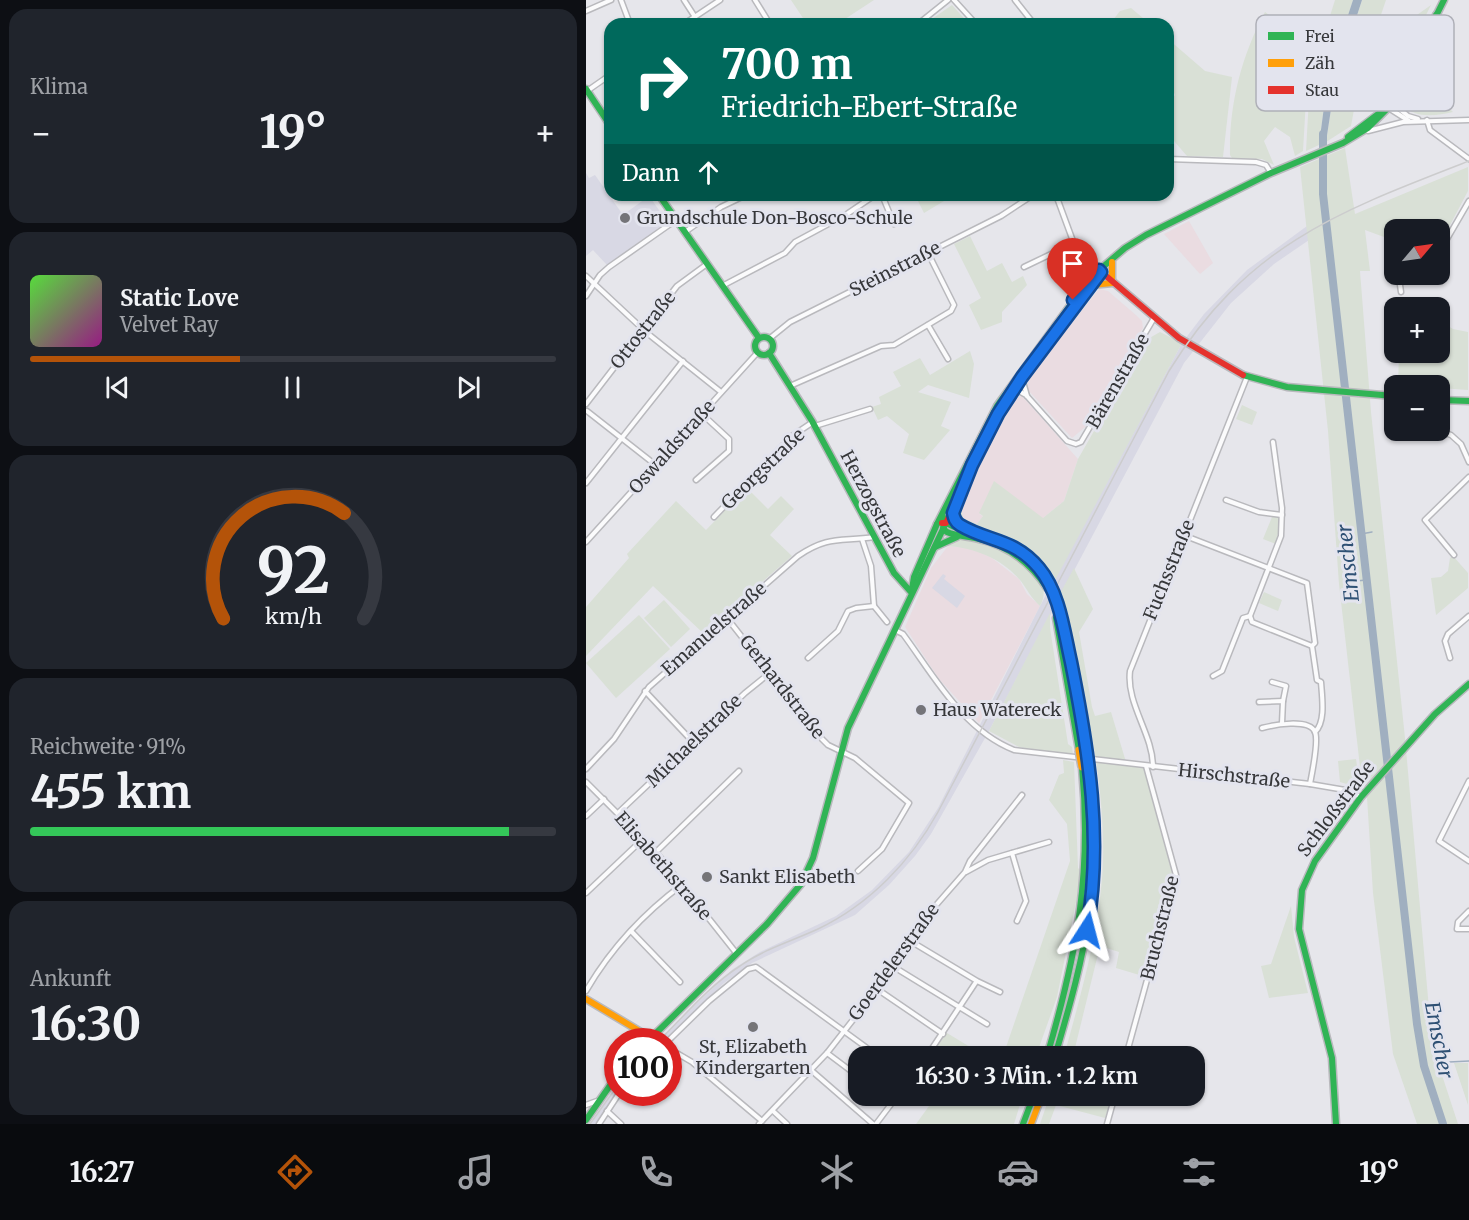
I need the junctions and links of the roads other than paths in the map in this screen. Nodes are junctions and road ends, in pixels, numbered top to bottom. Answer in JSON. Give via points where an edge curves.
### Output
{"nodes":[{"id":1,"x":611,"y":0,"type":"edge"},
{"id":2,"x":621,"y":0,"type":"edge"},
{"id":3,"x":684,"y":0,"type":"edge"},
{"id":4,"x":755,"y":0,"type":"edge"},
{"id":5,"x":948,"y":0,"type":"edge"},
{"id":6,"x":954,"y":0,"type":"edge"},
{"id":7,"x":1015,"y":0,"type":"edge"},
{"id":8,"x":1444,"y":0,"type":"edge"},
{"id":9,"x":717,"y":1,"type":"edge"},
{"id":10,"x":586,"y":11,"type":"edge"},
{"id":11,"x":1436,"y":15,"type":"edge"},
{"id":12,"x":695,"y":17,"type":"joint"},
{"id":13,"x":628,"y":18,"type":"edge"},
{"id":14,"x":766,"y":18,"type":"edge"},
{"id":15,"x":926,"y":18,"type":"edge"},
{"id":16,"x":970,"y":18,"type":"edge"},
{"id":17,"x":1029,"y":18,"type":"edge"},
{"id":18,"x":604,"y":79,"type":"edge"},
{"id":19,"x":587,"y":90,"type":"edge"},
{"id":20,"x":1381,"y":111,"type":"edge"},
{"id":21,"x":1382,"y":111,"type":"edge"},
{"id":22,"x":1397,"y":111,"type":"edge"},
{"id":23,"x":1400,"y":111,"type":"edge"},
{"id":24,"x":604,"y":116,"type":"edge"},
{"id":25,"x":1422,"y":120,"type":"junction"},
{"id":26,"x":1427,"y":120,"type":"junction"},
{"id":27,"x":1468,"y":120,"type":"edge"},
{"id":28,"x":1409,"y":121,"type":"junction"},
{"id":29,"x":1361,"y":134,"type":"junction"},
{"id":30,"x":1332,"y":147,"type":"junction"},
{"id":31,"x":1174,"y":159,"type":"edge"},
{"id":32,"x":1468,"y":159,"type":"edge"},
{"id":33,"x":1271,"y":173,"type":"junction"},
{"id":34,"x":663,"y":201,"type":"edge"},
{"id":35,"x":734,"y":201,"type":"edge"},
{"id":36,"x":865,"y":201,"type":"edge"},
{"id":37,"x":884,"y":201,"type":"edge"},
{"id":38,"x":1024,"y":201,"type":"edge"},
{"id":39,"x":1058,"y":201,"type":"edge"},
{"id":40,"x":1468,"y":201,"type":"edge"},
{"id":41,"x":676,"y":220,"type":"junction"},
{"id":42,"x":1174,"y":222,"type":"junction"},
{"id":43,"x":894,"y":224,"type":"dead end"},
{"id":44,"x":685,"y":232,"type":"junction"},
{"id":45,"x":1450,"y":232,"type":"edge"},
{"id":46,"x":1072,"y":244,"type":"junction"},
{"id":47,"x":1077,"y":252,"type":"dead end"},
{"id":48,"x":928,"y":253,"type":"junction"},
{"id":49,"x":1112,"y":262,"type":"junction"},
{"id":50,"x":707,"y":264,"type":"junction"},
{"id":51,"x":1024,"y":267,"type":"dead end"},
{"id":52,"x":1100,"y":271,"type":"junction"},
{"id":53,"x":586,"y":276,"type":"edge"},
{"id":54,"x":1112,"y":282,"type":"junction"},
{"id":55,"x":594,"y":284,"type":"junction"},
{"id":56,"x":1400,"y":285,"type":"edge"},
{"id":57,"x":722,"y":286,"type":"junction"},
{"id":58,"x":1089,"y":288,"type":"junction"},
{"id":59,"x":1401,"y":292,"type":"dead end"},
{"id":60,"x":586,"y":296,"type":"edge"},
{"id":61,"x":1154,"y":318,"type":"junction"},
{"id":62,"x":928,"y":325,"type":"junction"},
{"id":63,"x":644,"y":329,"type":"junction"},
{"id":64,"x":759,"y":338,"type":"junction"},
{"id":65,"x":769,"y":339,"type":"junction"},
{"id":66,"x":758,"y":352,"type":"junction"},
{"id":67,"x":769,"y":352,"type":"junction"},
{"id":68,"x":948,"y":359,"type":"dead end"},
{"id":69,"x":683,"y":361,"type":"junction"},
{"id":70,"x":1022,"y":377,"type":"junction"},
{"id":71,"x":1247,"y":377,"type":"junction"},
{"id":72,"x":790,"y":386,"type":"junction"},
{"id":73,"x":721,"y":392,"type":"junction"},
{"id":74,"x":1011,"y":392,"type":"junction"},
{"id":75,"x":1384,"y":395,"type":"edge"},
{"id":76,"x":1027,"y":396,"type":"junction"},
{"id":77,"x":1450,"y":400,"type":"edge"},
{"id":78,"x":1468,"y":401,"type":"edge"},
{"id":79,"x":586,"y":404,"type":"edge"},
{"id":80,"x":870,"y":409,"type":"dead end"},
{"id":81,"x":586,"y":411,"type":"edge"},
{"id":82,"x":702,"y":414,"type":"junction"},
{"id":83,"x":814,"y":424,"type":"junction"},
{"id":84,"x":1450,"y":436,"type":"edge"},
{"id":85,"x":622,"y":438,"type":"junction"},
{"id":86,"x":1273,"y":441,"type":"dead end"},
{"id":87,"x":1468,"y":462,"type":"edge"},
{"id":88,"x":657,"y":466,"type":"junction"},
{"id":89,"x":1468,"y":477,"type":"edge"},
{"id":90,"x":696,"y":480,"type":"dead end"},
{"id":91,"x":586,"y":483,"type":"edge"},
{"id":92,"x":1226,"y":500,"type":"dead end"},
{"id":93,"x":954,"y":507,"type":"junction"},
{"id":94,"x":1282,"y":515,"type":"junction"},
{"id":95,"x":714,"y":517,"type":"dead end"},
{"id":96,"x":942,"y":523,"type":"junction"},
{"id":97,"x":586,"y":534,"type":"edge"},
{"id":98,"x":1183,"y":535,"type":"junction"},
{"id":99,"x":961,"y":536,"type":"junction"},
{"id":100,"x":874,"y":537,"type":"junction"},
{"id":101,"x":590,"y":538,"type":"junction"},
{"id":102,"x":862,"y":539,"type":"junction"},
{"id":103,"x":586,"y":543,"type":"edge"},
{"id":104,"x":935,"y":547,"type":"junction"},
{"id":105,"x":1454,"y":555,"type":"dead end"},
{"id":106,"x":1027,"y":556,"type":"junction"},
{"id":107,"x":1270,"y":568,"type":"junction"},
{"id":108,"x":1049,"y":587,"type":"junction"},
{"id":109,"x":911,"y":592,"type":"junction"},
{"id":110,"x":874,"y":606,"type":"junction"},
{"id":111,"x":1250,"y":616,"type":"junction"},
{"id":112,"x":1468,"y":616,"type":"edge"},
{"id":113,"x":727,"y":618,"type":"junction"},
{"id":114,"x":887,"y":622,"type":"dead end"},
{"id":115,"x":895,"y":630,"type":"junction"},
{"id":116,"x":1312,"y":646,"type":"junction"},
{"id":117,"x":808,"y":658,"type":"dead end"},
{"id":118,"x":1450,"y":658,"type":"dead end"},
{"id":119,"x":771,"y":672,"type":"junction"},
{"id":120,"x":1213,"y":676,"type":"dead end"},
{"id":121,"x":1272,"y":682,"type":"dead end"},
{"id":122,"x":1468,"y":684,"type":"edge"},
{"id":123,"x":645,"y":691,"type":"junction"},
{"id":124,"x":1283,"y":701,"type":"junction"},
{"id":125,"x":1259,"y":702,"type":"dead end"},
{"id":126,"x":1282,"y":723,"type":"junction"},
{"id":127,"x":1262,"y":728,"type":"dead end"},
{"id":128,"x":1315,"y":732,"type":"junction"},
{"id":129,"x":692,"y":741,"type":"junction"},
{"id":130,"x":841,"y":750,"type":"junction"},
{"id":131,"x":1146,"y":766,"type":"junction"},
{"id":132,"x":1086,"y":767,"type":"junction"},
{"id":133,"x":1153,"y":767,"type":"junction"},
{"id":134,"x":586,"y":770,"type":"edge"},
{"id":135,"x":739,"y":771,"type":"dead end"},
{"id":136,"x":586,"y":782,"type":"edge"},
{"id":137,"x":1468,"y":782,"type":"edge"},
{"id":138,"x":1310,"y":784,"type":"junction"},
{"id":139,"x":1022,"y":795,"type":"dead end"},
{"id":140,"x":1361,"y":797,"type":"junction"},
{"id":141,"x":604,"y":799,"type":"junction"},
{"id":142,"x":618,"y":813,"type":"junction"},
{"id":143,"x":586,"y":816,"type":"edge"},
{"id":144,"x":643,"y":839,"type":"junction"},
{"id":145,"x":1049,"y":842,"type":"dead end"},
{"id":146,"x":656,"y":852,"type":"junction"},
{"id":147,"x":1012,"y":853,"type":"junction"},
{"id":148,"x":1468,"y":861,"type":"edge"},
{"id":149,"x":858,"y":871,"type":"dead end"},
{"id":150,"x":965,"y":872,"type":"junction"},
{"id":151,"x":683,"y":884,"type":"junction"},
{"id":152,"x":586,"y":893,"type":"edge"},
{"id":153,"x":1468,"y":911,"type":"edge"},
{"id":154,"x":1017,"y":921,"type":"dead end"},
{"id":155,"x":1468,"y":929,"type":"edge"},
{"id":156,"x":631,"y":931,"type":"junction"},
{"id":157,"x":912,"y":942,"type":"junction"},
{"id":158,"x":736,"y":954,"type":"junction"},
{"id":159,"x":894,"y":967,"type":"junction"},
{"id":160,"x":976,"y":981,"type":"junction"},
{"id":161,"x":680,"y":982,"type":"dead end"},
{"id":162,"x":877,"y":989,"type":"junction"},
{"id":163,"x":586,"y":991,"type":"edge"},
{"id":164,"x":1000,"y":992,"type":"dead end"},
{"id":165,"x":586,"y":999,"type":"edge"},
{"id":166,"x":960,"y":1007,"type":"junction"},
{"id":167,"x":987,"y":1024,"type":"dead end"},
{"id":168,"x":633,"y":1028,"type":"edge"},
{"id":169,"x":664,"y":1028,"type":"edge"},
{"id":170,"x":681,"y":1028,"type":"edge"},
{"id":171,"x":843,"y":1032,"type":"junction"},
{"id":172,"x":943,"y":1034,"type":"junction"},
{"id":173,"x":863,"y":1046,"type":"edge"},
{"id":174,"x":934,"y":1046,"type":"edge"},
{"id":175,"x":1050,"y":1046,"type":"edge"},
{"id":176,"x":1058,"y":1046,"type":"edge"},
{"id":177,"x":1129,"y":1046,"type":"edge"},
{"id":178,"x":827,"y":1053,"type":"junction"},
{"id":179,"x":682,"y":1056,"type":"edge"},
{"id":180,"x":848,"y":1069,"type":"edge"},
{"id":181,"x":812,"y":1071,"type":"junction"},
{"id":182,"x":604,"y":1092,"type":"edge"},
{"id":183,"x":597,"y":1101,"type":"junction"},
{"id":184,"x":586,"y":1103,"type":"edge"},
{"id":185,"x":610,"y":1106,"type":"edge"},
{"id":186,"x":890,"y":1106,"type":"edge"},
{"id":187,"x":1030,"y":1106,"type":"edge"},
{"id":188,"x":1038,"y":1106,"type":"edge"},
{"id":189,"x":1112,"y":1106,"type":"edge"},
{"id":190,"x":607,"y":1111,"type":"junction"},
{"id":191,"x":773,"y":1111,"type":"junction"},
{"id":192,"x":586,"y":1120,"type":"edge"},
{"id":193,"x":761,"y":1123,"type":"edge"},
{"id":194,"x":599,"y":1124,"type":"edge"},
{"id":195,"x":621,"y":1124,"type":"edge"},
{"id":196,"x":787,"y":1124,"type":"edge"},
{"id":197,"x":874,"y":1124,"type":"edge"},
{"id":198,"x":1023,"y":1124,"type":"edge"},
{"id":199,"x":1031,"y":1124,"type":"edge"},
{"id":200,"x":1107,"y":1124,"type":"edge"},
{"id":201,"x":1336,"y":1124,"type":"edge"}],
"edges":[{"from":1,"to":10,"type":"street"},
{"from":2,"to":13,"type":"street"},
{"from":3,"to":12,"type":"street"},
{"from":4,"to":14,"type":"street"},
{"from":5,"to":15,"type":"street"},
{"from":6,"to":16,"type":"street"},
{"from":7,"to":17,"type":"street"},
{"from":8,"to":11,"type":"main road"},
{"from":9,"to":12,"type":"street"},
{"from":18,"to":19,"type":"street"},
{"from":19,"to":24,"type":"main road"},
{"from":20,"to":30,"type":"main road"},
{"from":21,"to":29,"type":"main road"},
{"from":22,"to":28,"type":"street"},
{"from":23,"to":25,"type":"street"},
{"from":25,"to":26,"type":"street"},
{"from":25,"to":28,"type":"street"},
{"from":26,"to":27,"type":"street"},
{"from":26,"to":32,"type":"street","via":[[1430,130]]},
{"from":28,"to":29,"type":"street"},
{"from":29,"to":30,"type":"main road"},
{"from":30,"to":33,"type":"main road"},
{"from":31,"to":33,"type":"street","via":[[1256,162],[1266,165]]},
{"from":33,"to":42,"type":"main road"},
{"from":34,"to":41,"type":"main road"},
{"from":35,"to":44,"type":"street"},
{"from":36,"to":57,"type":"street","via":[[795,242],[785,253]]},
{"from":37,"to":43,"type":"street"},
{"from":38,"to":48,"type":"street","name":"Steinstraße"},
{"from":39,"to":46,"type":"street"},
{"from":40,"to":45,"type":"street"},
{"from":41,"to":44,"type":"main road"},
{"from":41,"to":55,"type":"street","via":[[609,267]]},
{"from":42,"to":49,"type":"main road"},
{"from":42,"to":52,"type":"main road","via":[[1125,248]]},
{"from":44,"to":50,"type":"main road"},
{"from":46,"to":47,"type":"street"},
{"from":46,"to":51,"type":"street"},
{"from":48,"to":62,"type":"street","via":[[955,308]]},
{"from":48,"to":65,"type":"street","name":"Steinstraße","via":[[790,322]]},
{"from":49,"to":52,"type":"main road"},
{"from":49,"to":54,"type":"main road"},
{"from":50,"to":57,"type":"main road"},
{"from":50,"to":63,"type":"street","name":"Ottostraße","via":[[677,286]]},
{"from":52,"to":54,"type":"main road"},
{"from":52,"to":58,"type":"main road"},
{"from":52,"to":96,"type":"main road","via":[[1012,383],[980,435]]},
{"from":53,"to":55,"type":"street"},
{"from":54,"to":58,"type":"main road"},
{"from":54,"to":61,"type":"main road"},
{"from":55,"to":60,"type":"street"},
{"from":55,"to":63,"type":"street"},
{"from":56,"to":59,"type":"street"},
{"from":57,"to":64,"type":"main road"},
{"from":58,"to":70,"type":"main road"},
{"from":61,"to":71,"type":"main road","via":[[1213,360]]},
{"from":61,"to":76,"type":"street","name":"Bärenstraße","via":[[1081,442],[1067,441]]},
{"from":62,"to":68,"type":"street"},
{"from":62,"to":72,"type":"street","via":[[894,345],[881,346]]},
{"from":63,"to":69,"type":"street"},
{"from":63,"to":79,"type":"street","name":"Ottostraße"},
{"from":64,"to":65,"type":"main road"},
{"from":64,"to":66,"type":"main road","via":[[755,345]]},
{"from":65,"to":67,"type":"main road"},
{"from":66,"to":67,"type":"main road"},
{"from":66,"to":73,"type":"street","name":"Oswaldstraße"},
{"from":67,"to":72,"type":"main road","name":"Herzogstraße"},
{"from":69,"to":73,"type":"street"},
{"from":69,"to":85,"type":"street"},
{"from":70,"to":74,"type":"main road"},
{"from":70,"to":76,"type":"street","name":"Bärenstraße","via":[[1021,385]]},
{"from":71,"to":75,"type":"main road","via":[[1274,384]]},
{"from":71,"to":98,"type":"street","name":"Fuchsstraße"},
{"from":72,"to":83,"type":"main road","name":"Herzogstraße"},
{"from":73,"to":82,"type":"street","name":"Oswaldstraße"},
{"from":74,"to":76,"type":"street","via":[[1017,390]]},
{"from":74,"to":93,"type":"main road"},
{"from":77,"to":78,"type":"main road"},
{"from":80,"to":83,"type":"street"},
{"from":81,"to":85,"type":"street"},
{"from":82,"to":88,"type":"street","name":"Oswaldstraße"},
{"from":82,"to":90,"type":"street","via":[[730,444],[729,451]]},
{"from":83,"to":95,"type":"street","name":"Georgstraße","via":[[792,436]]},
{"from":83,"to":100,"type":"main road","name":"Herzogstraße"},
{"from":84,"to":87,"type":"street","via":[[1458,440]]},
{"from":85,"to":88,"type":"street"},
{"from":85,"to":91,"type":"street"},
{"from":86,"to":94,"type":"street"},
{"from":88,"to":101,"type":"street","name":"Oswaldstraße"},
{"from":89,"to":105,"type":"street","via":[[1425,520]]},
{"from":92,"to":94,"type":"street","via":[[1259,512]]},
{"from":93,"to":96,"type":"main road"},
{"from":93,"to":106,"type":"main road","via":[[954,517],[960,525],[1014,546]]},
{"from":94,"to":107,"type":"street","via":[[1281,536]]},
{"from":96,"to":99,"type":"main road"},
{"from":96,"to":104,"type":"main road"},
{"from":96,"to":106,"type":"main road"},
{"from":96,"to":109,"type":"main road","via":[[914,577]]},
{"from":97,"to":101,"type":"street"},
{"from":98,"to":107,"type":"street"},
{"from":98,"to":133,"type":"street","name":"Fuchsstraße","via":[[1130,671],[1129,684]]},
{"from":99,"to":104,"type":"main road"},
{"from":99,"to":108,"type":"main road","via":[[1014,553],[1031,565]]},
{"from":100,"to":102,"type":"street","name":"Emanuelstraße"},
{"from":100,"to":109,"type":"main road","name":"Herzogstraße","via":[[900,582]]},
{"from":101,"to":103,"type":"street","name":"Oswaldstraße"},
{"from":102,"to":110,"type":"street","via":[[871,567]]},
{"from":102,"to":113,"type":"street","name":"Emanuelstraße","via":[[834,539],[814,545]]},
{"from":104,"to":109,"type":"main road"},
{"from":106,"to":108,"type":"main road","via":[[1040,569]]},
{"from":107,"to":111,"type":"street"},
{"from":107,"to":116,"type":"street","via":[[1307,583],[1315,643]]},
{"from":108,"to":132,"type":"main road","bridge":true},
{"from":109,"to":115,"type":"main road"},
{"from":110,"to":114,"type":"street"},
{"from":110,"to":117,"type":"street","via":[[848,611],[838,631]]},
{"from":111,"to":116,"type":"street","via":[[1252,621]]},
{"from":111,"to":120,"type":"street","via":[[1243,618],[1222,671]]},
{"from":112,"to":118,"type":"street","via":[[1448,634],[1445,641]]},
{"from":113,"to":119,"type":"street","name":"Gerhardstraße"},
{"from":113,"to":123,"type":"street","name":"Emanuelstraße"},
{"from":115,"to":130,"type":"main road"},
{"from":115,"to":131,"type":"street","name":"Hirschstraße","via":[[903,634],[938,685],[991,739],[1014,750]]},
{"from":116,"to":128,"type":"street","via":[[1322,704],[1320,726]]},
{"from":119,"to":129,"type":"street","name":"Michaelstraße"},
{"from":119,"to":130,"type":"street","name":"Gerhardstraße","via":[[822,739]]},
{"from":121,"to":124,"type":"street","via":[[1286,686]]},
{"from":122,"to":140,"type":"main road","name":"Schloßstraße"},
{"from":123,"to":129,"type":"street"},
{"from":123,"to":134,"type":"street","name":"Emanuelstraße","via":[[614,739]]},
{"from":124,"to":125,"type":"street"},
{"from":124,"to":126,"type":"street"},
{"from":126,"to":127,"type":"street"},
{"from":126,"to":128,"type":"street","via":[[1310,726]]},
{"from":128,"to":138,"type":"street"},
{"from":129,"to":142,"type":"street","name":"Michaelstraße"},
{"from":130,"to":149,"type":"street","name":"Gerhardstraße","via":[[910,803],[882,849]]},
{"from":130,"to":158,"type":"main road","via":[[806,874],[786,904]]},
{"from":131,"to":133,"type":"street","name":"Hirschstraße"},
{"from":131,"to":177,"type":"street","name":"Bruchstraße","via":[[1176,875]]},
{"from":132,"to":175,"type":"main road","via":[[1085,900]]},
{"from":132,"to":176,"type":"main road","via":[[1095,817],[1095,879],[1084,947]]},
{"from":133,"to":138,"type":"street","name":"Hirschstraße"},
{"from":135,"to":146,"type":"street"},
{"from":136,"to":141,"type":"street","name":"Elisabethstraße"},
{"from":137,"to":148,"type":"street","via":[[1439,841]]},
{"from":138,"to":140,"type":"street","name":"Hirschstraße"},
{"from":139,"to":150,"type":"street","name":"Goerdelerstraße"},
{"from":140,"to":201,"type":"main road","name":"Schloßstraße","via":[[1306,875],[1299,903],[1302,946],[1332,1058]]},
{"from":141,"to":142,"type":"street","name":"Elisabethstraße"},
{"from":141,"to":143,"type":"street"},
{"from":142,"to":144,"type":"street","name":"Elisabethstraße"},
{"from":144,"to":146,"type":"street","name":"Elisabethstraße"},
{"from":144,"to":152,"type":"street"},
{"from":145,"to":147,"type":"street"},
{"from":146,"to":151,"type":"street","name":"Elisabethstraße"},
{"from":147,"to":150,"type":"street"},
{"from":147,"to":154,"type":"street","via":[[1026,901]]},
{"from":150,"to":157,"type":"street","name":"Goerdelerstraße","via":[[937,904]]},
{"from":151,"to":156,"type":"street","via":[[655,904]]},
{"from":151,"to":158,"type":"street","name":"Elisabethstraße"},
{"from":153,"to":155,"type":"street","via":[[1457,929]]},
{"from":156,"to":161,"type":"street"},
{"from":156,"to":163,"type":"street","via":[[602,964]]},
{"from":157,"to":159,"type":"street","name":"Goerdelerstraße"},
{"from":157,"to":160,"type":"street"},
{"from":158,"to":169,"type":"main road"},
{"from":159,"to":162,"type":"street","name":"Goerdelerstraße"},
{"from":159,"to":166,"type":"street"},
{"from":160,"to":164,"type":"street"},
{"from":160,"to":166,"type":"street"},
{"from":162,"to":171,"type":"street","name":"Goerdelerstraße"},
{"from":162,"to":172,"type":"street"},
{"from":165,"to":168,"type":"main road"},
{"from":166,"to":167,"type":"street"},
{"from":166,"to":172,"type":"street"},
{"from":170,"to":171,"type":"street","via":[[739,975],[756,967]]},
{"from":171,"to":173,"type":"street"},
{"from":171,"to":178,"type":"street","name":"Goerdelerstraße"},
{"from":172,"to":174,"type":"street"},
{"from":178,"to":180,"type":"street"},
{"from":178,"to":181,"type":"street","name":"Goerdelerstraße"},
{"from":179,"to":193,"type":"street"},
{"from":181,"to":191,"type":"street","name":"Goerdelerstraße"},
{"from":181,"to":197,"type":"street"},
{"from":182,"to":183,"type":"main road"},
{"from":183,"to":184,"type":"street"},
{"from":183,"to":192,"type":"main road"},
{"from":185,"to":190,"type":"street"},
{"from":186,"to":197,"type":"street"},
{"from":187,"to":198,"type":"main road"},
{"from":188,"to":199,"type":"main road"},
{"from":189,"to":200,"type":"street"},
{"from":190,"to":194,"type":"street"},
{"from":190,"to":195,"type":"street"},
{"from":191,"to":193,"type":"street","name":"Goerdelerstraße"},
{"from":191,"to":196,"type":"street"}]}
